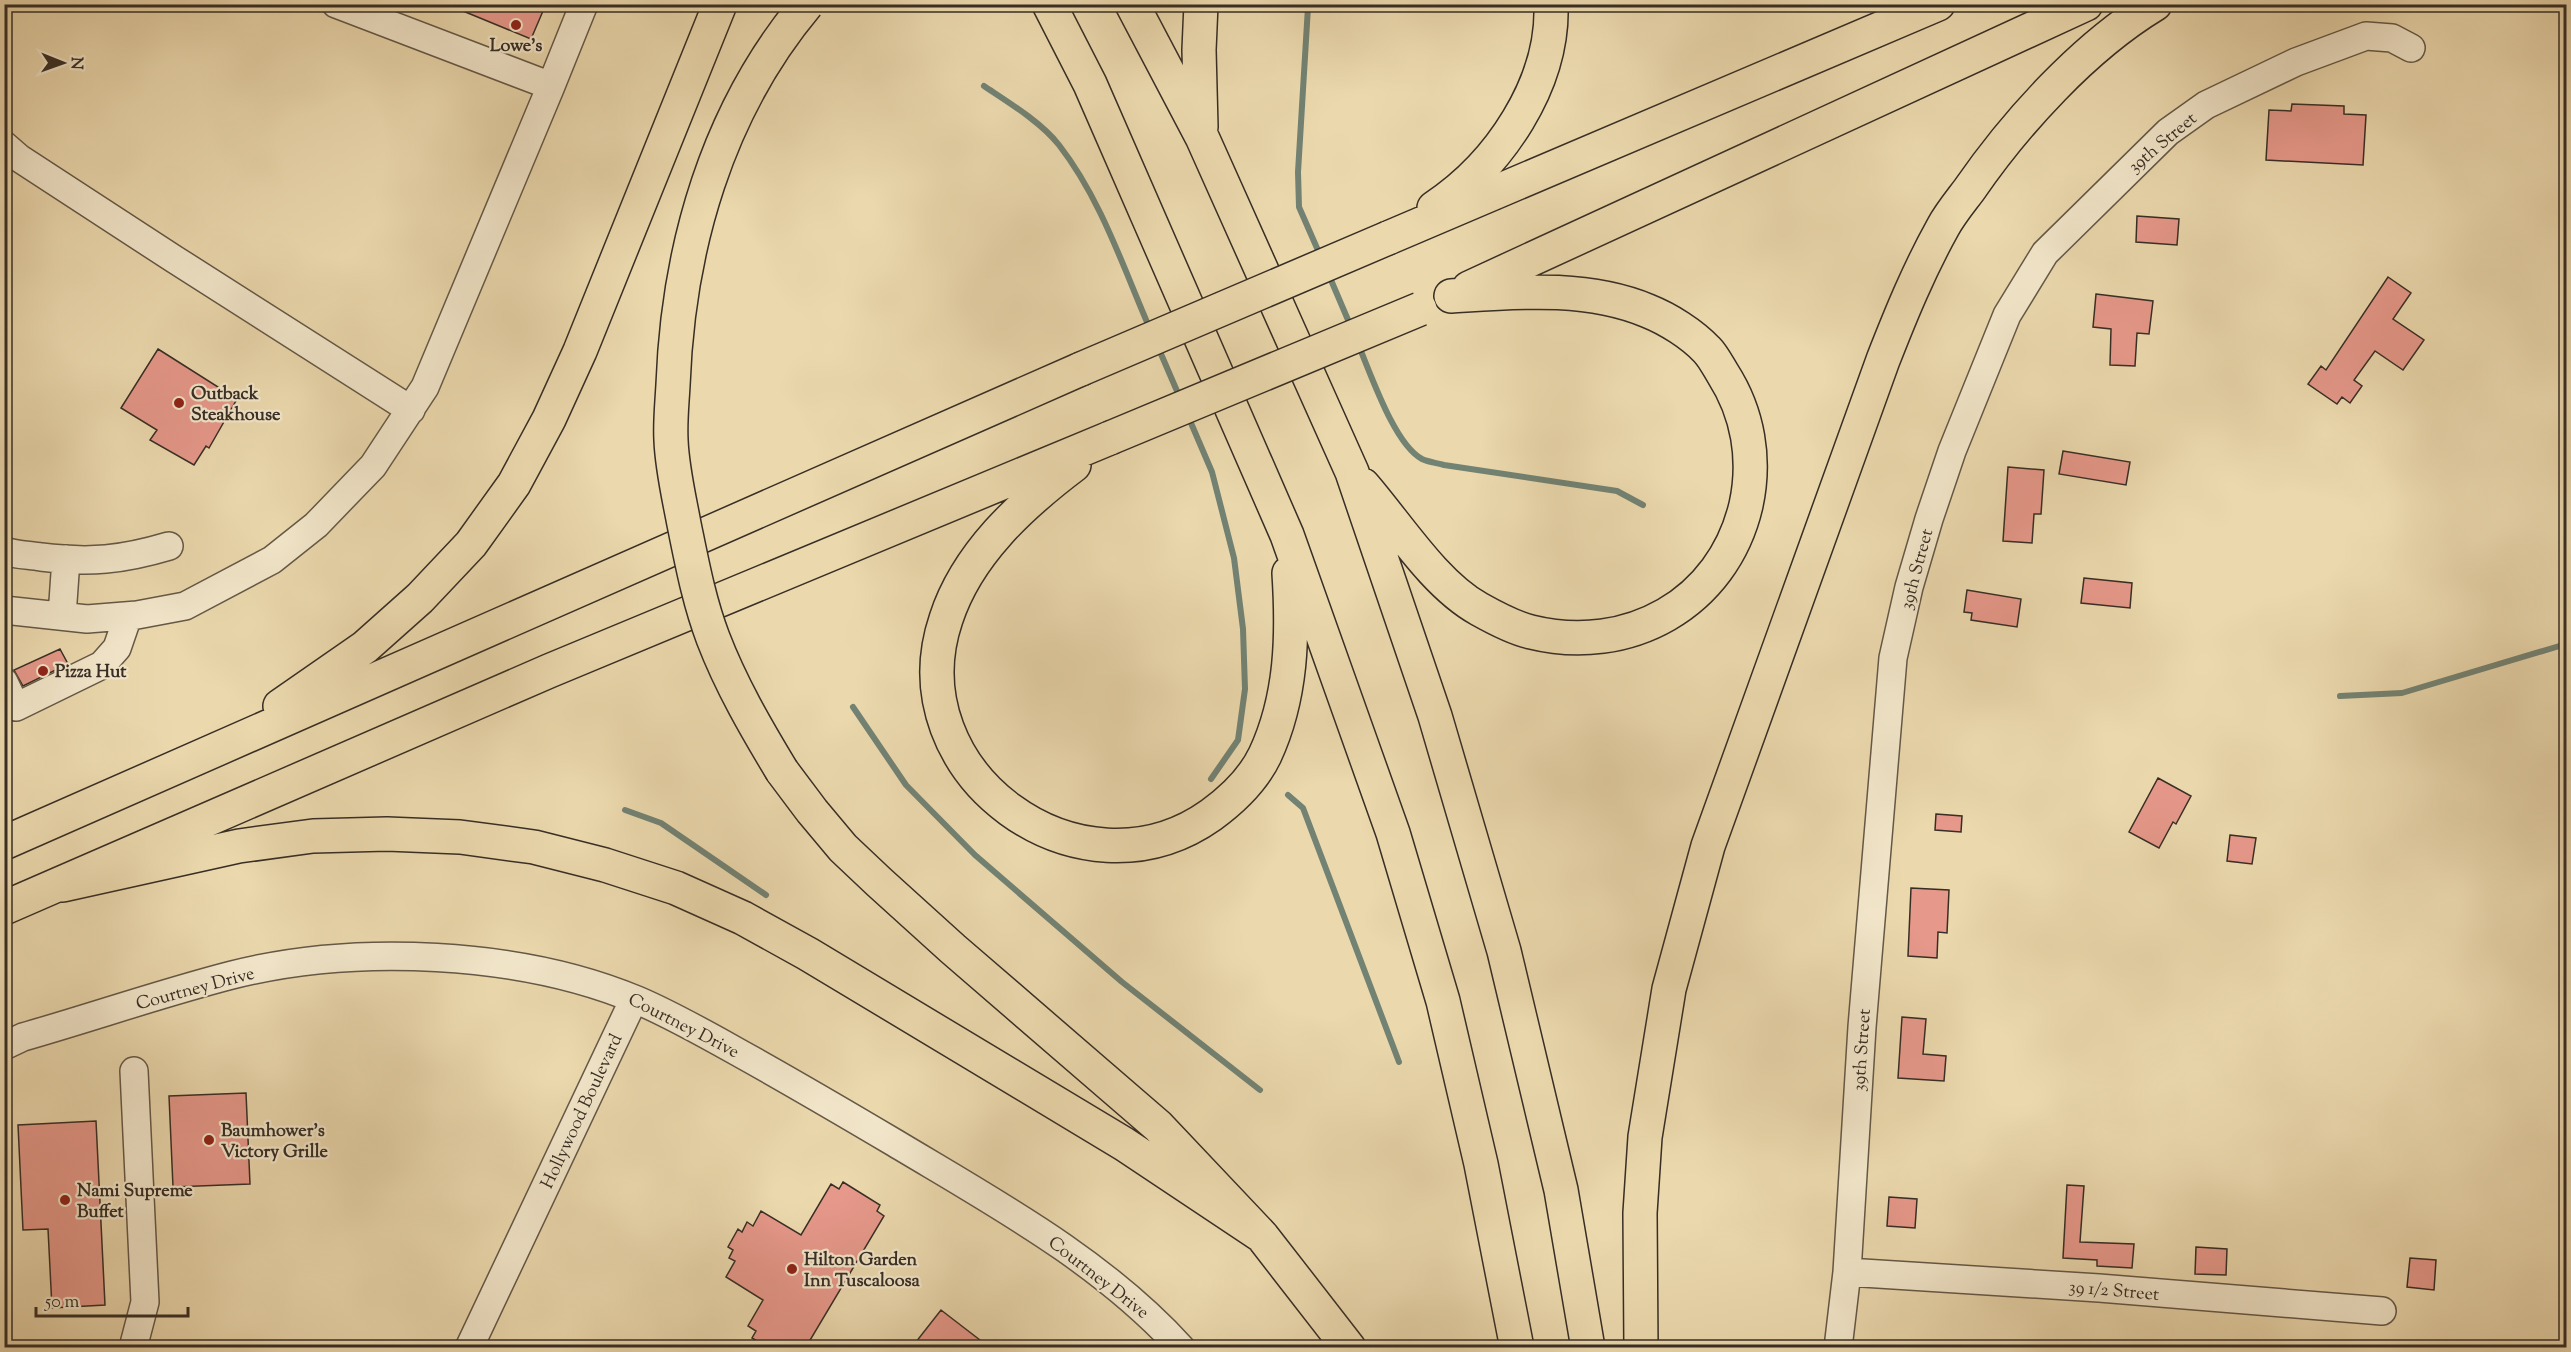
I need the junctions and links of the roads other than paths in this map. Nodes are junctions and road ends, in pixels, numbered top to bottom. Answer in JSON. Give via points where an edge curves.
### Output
{"nodes":[{"id":1,"x":336,"y":4,"type":"edge"},
{"id":2,"x":584,"y":4,"type":"edge"},
{"id":3,"x":720,"y":4,"type":"edge"},
{"id":4,"x":807,"y":4,"type":"edge"},
{"id":5,"x":1049,"y":4,"type":"edge"},
{"id":6,"x":1132,"y":4,"type":"edge"},
{"id":7,"x":1201,"y":4,"type":"edge"},
{"id":8,"x":1551,"y":4,"type":"edge"},
{"id":9,"x":1938,"y":4,"type":"edge"},
{"id":10,"x":2086,"y":4,"type":"edge"},
{"id":11,"x":2155,"y":4,"type":"edge"},
{"id":12,"x":2411,"y":48,"type":"dead end"},
{"id":13,"x":550,"y":86,"type":"junction"},
{"id":14,"x":1202,"y":137,"type":"junction"},
{"id":15,"x":5,"y":146,"type":"edge"},
{"id":16,"x":1388,"y":237,"type":"junction"},
{"id":17,"x":1451,"y":296,"type":"junction"},
{"id":18,"x":411,"y":410,"type":"junction"},
{"id":19,"x":1110,"y":438,"type":"junction"},
{"id":20,"x":1352,"y":472,"type":"junction"},
{"id":21,"x":1287,"y":535,"type":"junction"},
{"id":22,"x":169,"y":546,"type":"dead end"},
{"id":23,"x":4,"y":551,"type":"edge"},
{"id":24,"x":66,"y":559,"type":"junction"},
{"id":25,"x":4,"y":610,"type":"edge"},
{"id":26,"x":62,"y":616,"type":"junction"},
{"id":27,"x":128,"y":616,"type":"junction"},
{"id":28,"x":4,"y":682,"type":"edge"},
{"id":29,"x":220,"y":749,"type":"junction"},
{"id":30,"x":4,"y":843,"type":"edge"},
{"id":31,"x":63,"y":885,"type":"junction"},
{"id":32,"x":4,"y":908,"type":"edge"},
{"id":33,"x":634,"y":999,"type":"junction"},
{"id":34,"x":4,"y":1046,"type":"edge"},
{"id":35,"x":134,"y":1071,"type":"dead end"},
{"id":36,"x":1262,"y":1236,"type":"junction"},
{"id":37,"x":1846,"y":1272,"type":"junction"},
{"id":38,"x":2382,"y":1311,"type":"dead end"},
{"id":39,"x":133,"y":1347,"type":"edge"},
{"id":40,"x":469,"y":1347,"type":"edge"},
{"id":41,"x":1181,"y":1347,"type":"edge"},
{"id":42,"x":1349,"y":1347,"type":"edge"},
{"id":43,"x":1517,"y":1347,"type":"edge"},
{"id":44,"x":1588,"y":1347,"type":"edge"},
{"id":45,"x":1641,"y":1347,"type":"edge"},
{"id":46,"x":1838,"y":1347,"type":"edge"}],
"edges":[{"from":1,"to":13,"type":"street"},
{"from":2,"to":13,"type":"street"},
{"from":3,"to":29,"type":"highway","via":[[580,351],[514,484],[471,544],[420,598],[365,647]]},
{"from":4,"to":36,"type":"highway","bridge":true,"via":[[784,32],[718,152],[680,294],[671,429],[677,491],[697,590],[732,684],[782,771],[843,848],[953,950],[1158,1126]]},
{"from":5,"to":21,"type":"highway","via":[[1090,84]]},
{"from":6,"to":14,"type":"highway"},
{"from":7,"to":14,"type":"highway"},
{"from":8,"to":16,"type":"highway","via":[[1549,42],[1522,114],[1495,151],[1447,199]]},
{"from":9,"to":16,"type":"highway"},
{"from":10,"to":17,"type":"highway"},
{"from":11,"to":45,"type":"highway","via":[[2086,56],[2035,106],[1986,164],[1944,225],[1909,292],[1708,846],[1676,958],[1645,1137],[1640,1213]]},
{"from":12,"to":37,"type":"street","name":"39th Street","via":[[2392,38],[2366,36],[2296,62],[2206,105],[2168,132],[2045,253],[2007,315],[1929,519],[1893,658]]},
{"from":13,"to":18,"type":"street","via":[[425,387]]},
{"from":14,"to":20,"type":"highway"},
{"from":15,"to":18,"type":"street","via":[[166,255]]},
{"from":16,"to":29,"type":"highway","bridge":true},
{"from":17,"to":19,"type":"highway","bridge":true},
{"from":17,"to":20,"type":"highway","via":[[1540,291],[1622,302],[1668,320],[1707,350],[1734,392],[1749,439],[1749,489],[1736,537],[1725,559],[1693,597],[1651,623],[1594,638],[1530,632],[1477,608],[1451,587],[1426,563]]},
{"from":18,"to":27,"type":"street","via":[[374,466],[316,525],[272,560],[185,606]]},
{"from":19,"to":21,"type":"highway","via":[[1011,517],[966,576],[945,621],[937,670],[939,695],[954,743],[980,785],[1022,820],[1053,835],[1085,842],[1119,845],[1152,841],[1201,822],[1245,786],[1264,756],[1284,696],[1292,614]]},
{"from":19,"to":31,"type":"highway","via":[[549,671]]},
{"from":20,"to":44,"type":"highway","via":[[1435,716],[1504,951],[1561,1190]]},
{"from":21,"to":43,"type":"highway","via":[[1394,833],[1443,1001],[1481,1164]]},
{"from":22,"to":24,"type":"street","via":[[100,561]]},
{"from":23,"to":24,"type":"street"},
{"from":24,"to":26,"type":"street"},
{"from":25,"to":26,"type":"street"},
{"from":26,"to":27,"type":"street"},
{"from":27,"to":28,"type":"street","via":[[117,648],[102,665],[16,707]]},
{"from":29,"to":30,"type":"highway"},
{"from":31,"to":32,"type":"highway"},
{"from":31,"to":36,"type":"highway","via":[[239,846],[313,836],[460,837],[534,847],[605,864],[676,888],[799,949],[1124,1144]]},
{"from":33,"to":34,"type":"street","name":"Courtney Drive","via":[[527,968],[454,959],[380,957],[307,962],[235,975],[23,1037]]},
{"from":33,"to":40,"type":"street","name":"Hollywood Boulevard"},
{"from":33,"to":41,"type":"street","name":"Courtney Drive","via":[[795,1083],[1048,1236],[1107,1280]]},
{"from":35,"to":39,"type":"street","via":[[144,1302]]},
{"from":36,"to":42,"type":"highway"},
{"from":37,"to":38,"type":"street","name":"39 1/2 Street"},
{"from":37,"to":46,"type":"street","name":"39th Street"}]}
